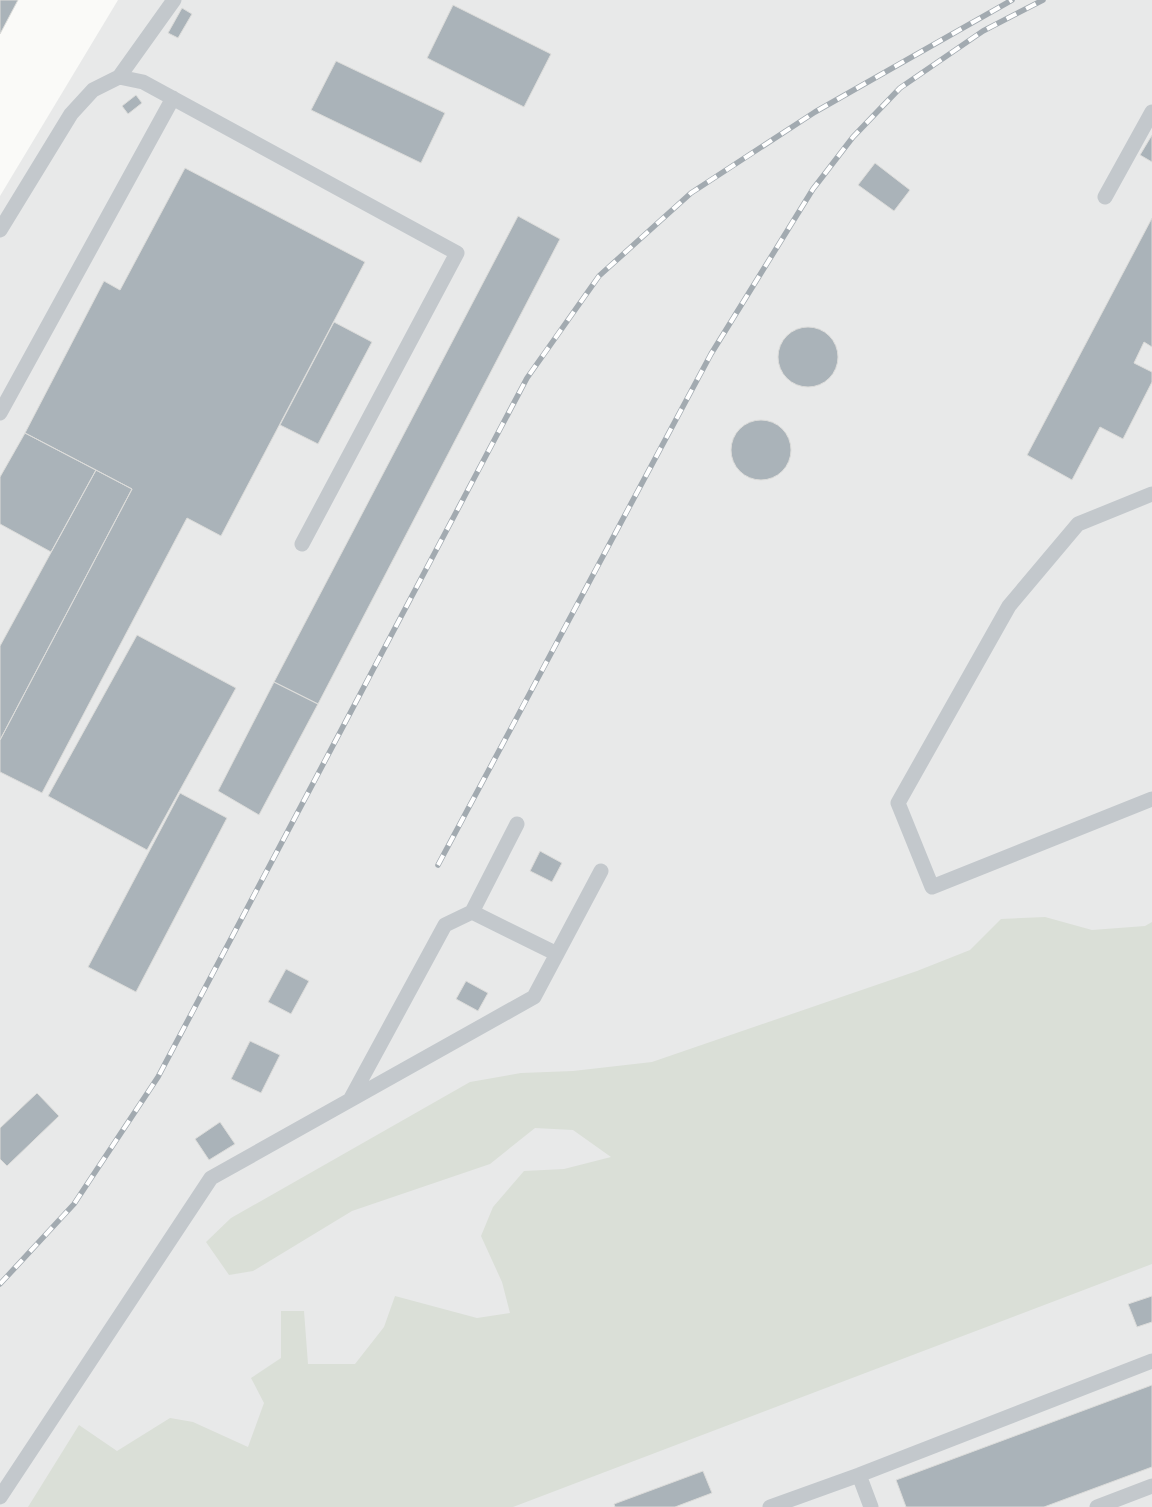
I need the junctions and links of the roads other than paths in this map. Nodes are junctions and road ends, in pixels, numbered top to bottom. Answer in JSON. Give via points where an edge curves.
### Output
{"nodes":[{"id":1,"x":174,"y":0,"type":"edge"},
{"id":2,"x":119,"y":77,"type":"junction"},
{"id":3,"x":173,"y":98,"type":"junction"},
{"id":4,"x":1152,"y":112,"type":"edge"},
{"id":5,"x":1105,"y":197,"type":"dead end"},
{"id":6,"x":0,"y":230,"type":"edge"},
{"id":7,"x":0,"y":413,"type":"edge"},
{"id":8,"x":1152,"y":494,"type":"edge"},
{"id":9,"x":302,"y":544,"type":"dead end"},
{"id":10,"x":1152,"y":799,"type":"edge"},
{"id":11,"x":517,"y":824,"type":"dead end"},
{"id":12,"x":601,"y":871,"type":"dead end"},
{"id":13,"x":472,"y":912,"type":"junction"},
{"id":14,"x":557,"y":954,"type":"junction"},
{"id":15,"x":350,"y":1100,"type":"junction"},
{"id":16,"x":1152,"y":1361,"type":"edge"},
{"id":17,"x":859,"y":1475,"type":"junction"},
{"id":18,"x":1152,"y":1486,"type":"edge"},
{"id":19,"x":0,"y":1497,"type":"edge"},
{"id":20,"x":770,"y":1507,"type":"edge"},
{"id":21,"x":871,"y":1507,"type":"edge"},
{"id":22,"x":1097,"y":1507,"type":"edge"}],
"edges":[{"from":1,"to":2,"type":"lane"},
{"from":2,"to":3,"type":"lane","via":[[142,82]]},
{"from":2,"to":6,"type":"lane","via":[[93,90],[71,114]]},
{"from":3,"to":7,"type":"lane"},
{"from":3,"to":9,"type":"lane","via":[[457,253]]},
{"from":4,"to":5,"type":"lane"},
{"from":8,"to":10,"type":"lane","via":[[1078,524],[1009,606],[898,803],[932,887]]},
{"from":11,"to":13,"type":"lane"},
{"from":12,"to":14,"type":"lane"},
{"from":13,"to":14,"type":"lane"},
{"from":13,"to":15,"type":"lane","via":[[445,925]]},
{"from":14,"to":15,"type":"lane","via":[[534,997]]},
{"from":15,"to":19,"type":"lane","via":[[211,1178]]},
{"from":16,"to":17,"type":"lane"},
{"from":17,"to":20,"type":"lane"},
{"from":17,"to":21,"type":"lane"},
{"from":18,"to":22,"type":"lane"}]}
